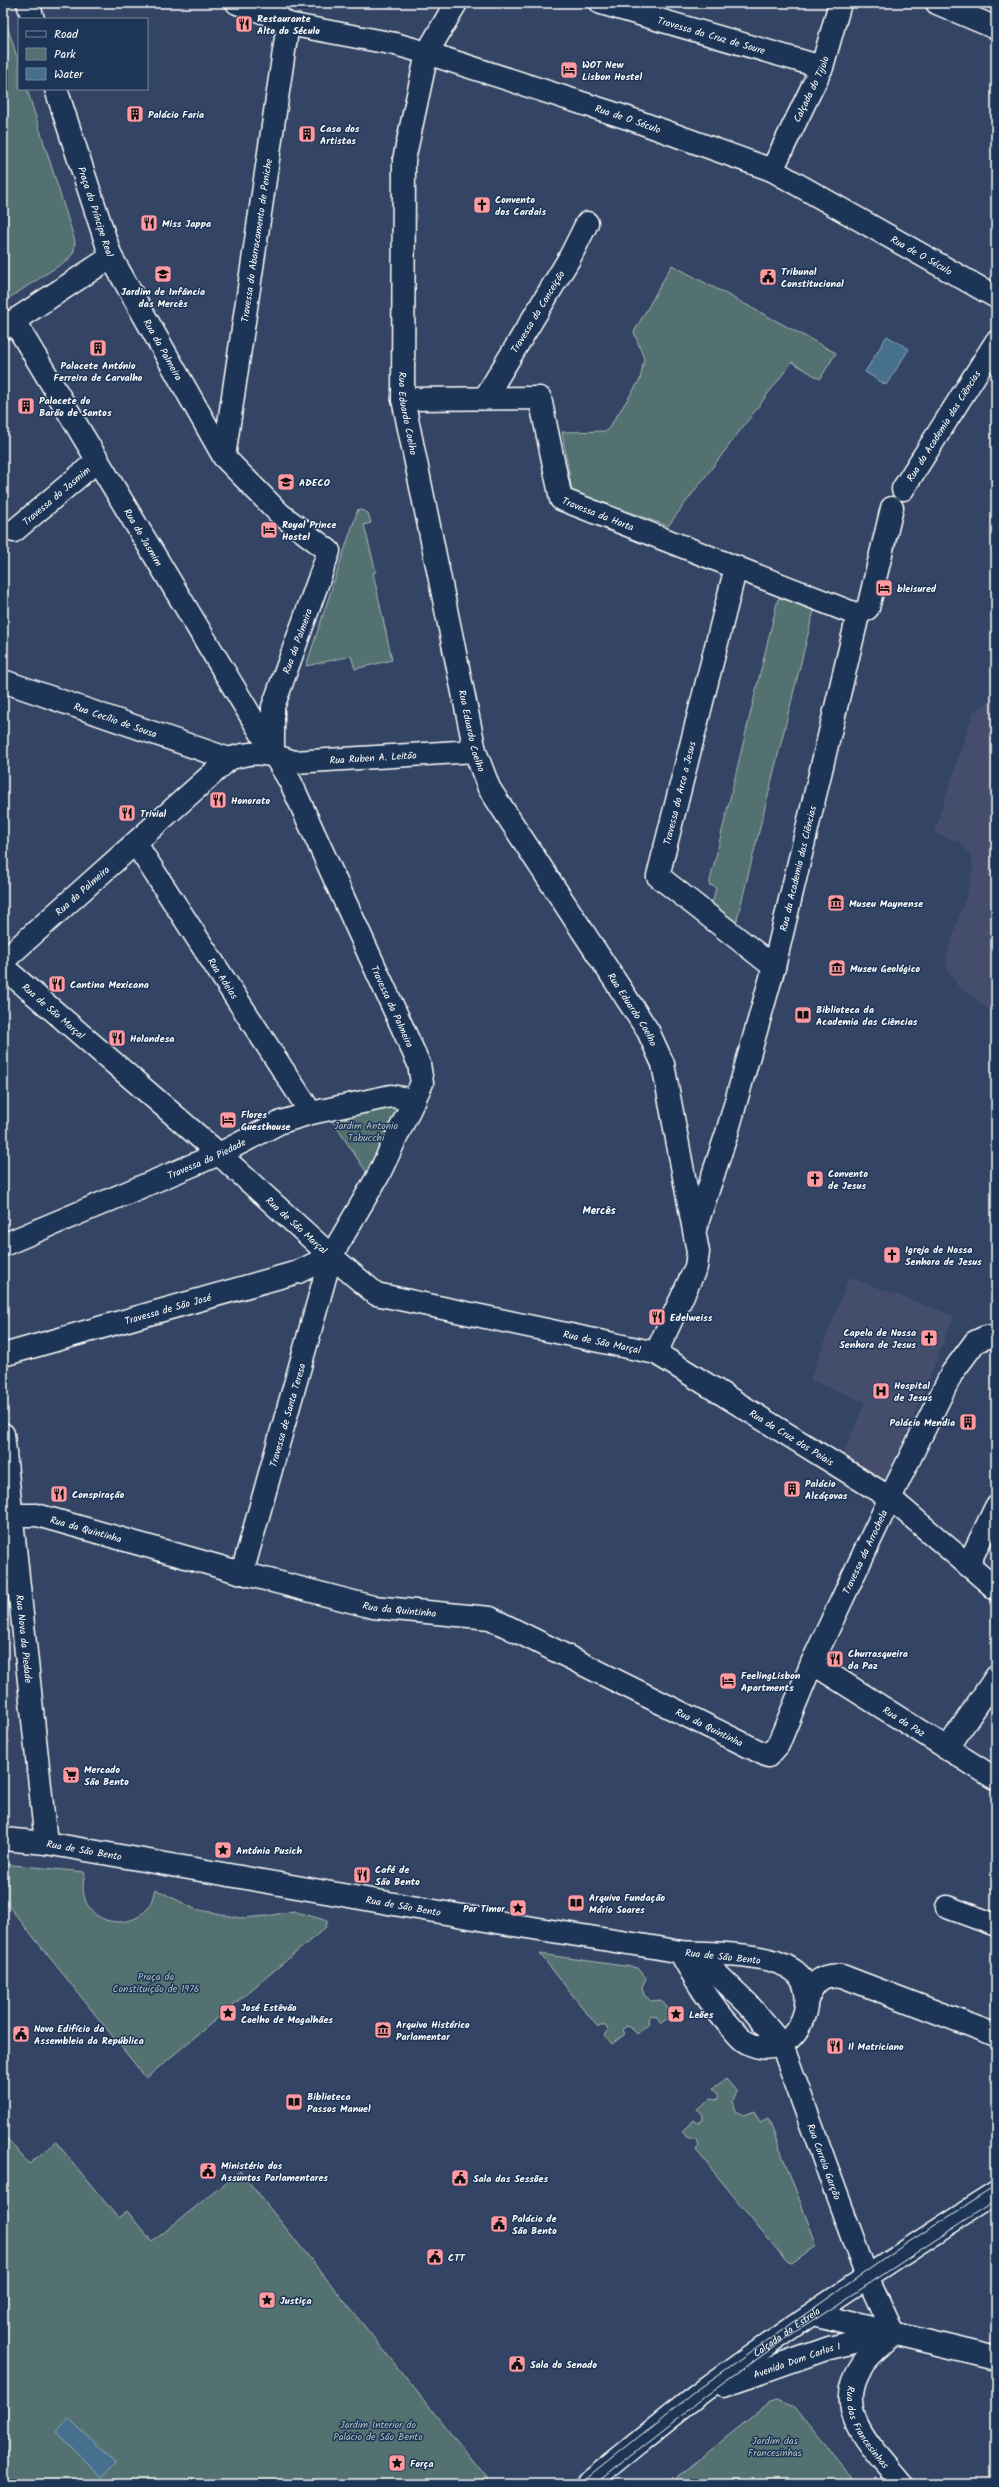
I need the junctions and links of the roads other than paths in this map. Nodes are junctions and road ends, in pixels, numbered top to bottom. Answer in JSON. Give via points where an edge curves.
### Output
{"nodes":[{"id":1,"x":28,"y":3,"type":"edge"},
{"id":2,"x":237,"y":3,"type":"edge"},
{"id":3,"x":456,"y":3,"type":"edge"},
{"id":4,"x":601,"y":3,"type":"edge"},
{"id":5,"x":840,"y":3,"type":"edge"},
{"id":6,"x":937,"y":3,"type":"edge"},
{"id":7,"x":33,"y":18,"type":"edge"},
{"id":8,"x":288,"y":24,"type":"junction"},
{"id":9,"x":996,"y":28,"type":"edge"},
{"id":10,"x":427,"y":53,"type":"junction"},
{"id":11,"x":822,"y":66,"type":"junction"},
{"id":12,"x":56,"y":90,"type":"edge"},
{"id":13,"x":772,"y":170,"type":"junction"},
{"id":14,"x":588,"y":224,"type":"dead end"},
{"id":15,"x":111,"y":257,"type":"junction"},
{"id":16,"x":996,"y":297,"type":"edge"},
{"id":17,"x":9,"y":324,"type":"edge"},
{"id":18,"x":996,"y":342,"type":"edge"},
{"id":19,"x":485,"y":398,"type":"junction"},
{"id":20,"x":403,"y":399,"type":"junction"},
{"id":21,"x":224,"y":457,"type":"junction"},
{"id":22,"x":98,"y":460,"type":"junction"},
{"id":23,"x":903,"y":489,"type":"dead end"},
{"id":24,"x":892,"y":508,"type":"dead end"},
{"id":25,"x":14,"y":531,"type":"dead end"},
{"id":26,"x":736,"y":567,"type":"junction"},
{"id":27,"x":858,"y":615,"type":"junction"},
{"id":28,"x":3,"y":682,"type":"edge"},
{"id":29,"x":475,"y":751,"type":"junction"},
{"id":30,"x":273,"y":754,"type":"junction"},
{"id":31,"x":229,"y":759,"type":"junction"},
{"id":32,"x":136,"y":844,"type":"junction"},
{"id":33,"x":3,"y":961,"type":"edge"},
{"id":34,"x":3,"y":967,"type":"edge"},
{"id":35,"x":774,"y":967,"type":"junction"},
{"id":36,"x":415,"y":1100,"type":"junction"},
{"id":37,"x":311,"y":1113,"type":"junction"},
{"id":38,"x":219,"y":1154,"type":"junction"},
{"id":39,"x":695,"y":1231,"type":"junction"},
{"id":40,"x":3,"y":1245,"type":"edge"},
{"id":41,"x":330,"y":1256,"type":"junction"},
{"id":42,"x":996,"y":1338,"type":"edge"},
{"id":43,"x":656,"y":1353,"type":"junction"},
{"id":44,"x":3,"y":1355,"type":"edge"},
{"id":45,"x":3,"y":1434,"type":"edge"},
{"id":46,"x":890,"y":1498,"type":"junction"},
{"id":47,"x":996,"y":1507,"type":"edge"},
{"id":48,"x":7,"y":1515,"type":"edge"},
{"id":49,"x":968,"y":1565,"type":"junction"},
{"id":50,"x":242,"y":1574,"type":"junction"},
{"id":51,"x":996,"y":1589,"type":"edge"},
{"id":52,"x":812,"y":1663,"type":"junction"},
{"id":53,"x":996,"y":1677,"type":"edge"},
{"id":54,"x":947,"y":1749,"type":"junction"},
{"id":55,"x":768,"y":1756,"type":"joint"},
{"id":56,"x":996,"y":1779,"type":"edge"},
{"id":57,"x":3,"y":1839,"type":"edge"},
{"id":58,"x":46,"y":1843,"type":"junction"},
{"id":59,"x":947,"y":1907,"type":"dead end"},
{"id":60,"x":996,"y":1925,"type":"edge"},
{"id":61,"x":680,"y":1952,"type":"junction"},
{"id":62,"x":806,"y":2000,"type":"junction"},
{"id":63,"x":996,"y":2035,"type":"edge"},
{"id":64,"x":782,"y":2045,"type":"junction"},
{"id":65,"x":996,"y":2193,"type":"edge"},
{"id":66,"x":868,"y":2277,"type":"junction"},
{"id":67,"x":813,"y":2314,"type":"junction"},
{"id":68,"x":893,"y":2333,"type":"junction"},
{"id":69,"x":996,"y":2358,"type":"edge"},
{"id":70,"x":702,"y":2392,"type":"junction"},
{"id":71,"x":587,"y":2484,"type":"edge"},
{"id":72,"x":902,"y":2484,"type":"edge"}],
"edges":[{"from":1,"to":7,"type":"street"},
{"from":2,"to":8,"type":"street","name":"Rua de O Século","via":[[279,18]]},
{"from":3,"to":10,"type":"street","name":"Rua Eduardo Coelho"},
{"from":4,"to":11,"type":"street","name":"Travessa da Cruz de Soure"},
{"from":5,"to":11,"type":"street","name":"Calçada do Tijolo"},
{"from":6,"to":9,"type":"street"},
{"from":8,"to":10,"type":"street","name":"Rua de O Século","via":[[395,44]]},
{"from":8,"to":21,"type":"street","name":"Travessa do Abarracamento de Peniche"},
{"from":10,"to":13,"type":"street","name":"Rua de O Século","via":[[628,118]]},
{"from":10,"to":20,"type":"street","name":"Rua Eduardo Coelho","via":[[404,160]]},
{"from":11,"to":13,"type":"street","name":"Calçada do Tijolo"},
{"from":12,"to":15,"type":"street","name":"Praça do Príncipe Real"},
{"from":13,"to":16,"type":"street","name":"Rua de O Século"},
{"from":14,"to":19,"type":"street","name":"Travessa da Conceição"},
{"from":15,"to":17,"type":"street","name":"Praça do Príncipe Real"},
{"from":15,"to":21,"type":"street","name":"Rua da Palmeira"},
{"from":17,"to":22,"type":"street","name":"Rua do Jasmim"},
{"from":18,"to":23,"type":"street","name":"Rua da Academia das Ciências"},
{"from":19,"to":20,"type":"street","name":"Travessa da Horta"},
{"from":19,"to":26,"type":"street","name":"Travessa da Horta","via":[[540,398],[561,499]]},
{"from":20,"to":29,"type":"street","name":"Rua Eduardo Coelho"},
{"from":21,"to":30,"type":"street","name":"Rua da Palmeira","via":[[280,514],[329,551],[273,707]]},
{"from":22,"to":25,"type":"street","name":"Travessa do Jasmim"},
{"from":22,"to":30,"type":"street","name":"Rua do Jasmim"},
{"from":24,"to":27,"type":"street","name":"Rua da Academia das Ciências","via":[[868,608]]},
{"from":26,"to":27,"type":"street","name":"Travessa da Horta"},
{"from":26,"to":35,"type":"street","name":"Travessa do Arco a Jesus","via":[[658,876]]},
{"from":27,"to":35,"type":"street","name":"Rua da Academia das Ciências"},
{"from":28,"to":31,"type":"street","name":"Rua Cecílio de Sousa"},
{"from":29,"to":30,"type":"street","name":"Rua Ruben A. Leitão","via":[[294,762]]},
{"from":29,"to":39,"type":"street","name":"Rua Eduardo Coelho","via":[[489,788],[648,1031],[663,1064]]},
{"from":30,"to":31,"type":"street","name":"Rua da Palmeira","via":[[246,752]]},
{"from":30,"to":36,"type":"street","name":"Travessa da Palmeira","via":[[291,783],[419,1064],[422,1083]]},
{"from":31,"to":32,"type":"street","name":"Rua da Palmeira"},
{"from":32,"to":33,"type":"street","name":"Rua da Palmeira"},
{"from":32,"to":37,"type":"street","name":"Rua Adelas"},
{"from":34,"to":38,"type":"street","name":"Rua de São Marçal"},
{"from":35,"to":39,"type":"street","name":"Rua da Academia das Ciências","via":[[727,1133]]},
{"from":36,"to":37,"type":"street","name":"Travessa da Piedade","via":[[391,1096]]},
{"from":36,"to":41,"type":"street","name":"Travessa da Palmeira","via":[[378,1176]]},
{"from":37,"to":38,"type":"street","name":"Travessa da Piedade","via":[[281,1122]]},
{"from":38,"to":40,"type":"street","name":"Travessa da Piedade"},
{"from":38,"to":41,"type":"street","name":"Rua de São Marçal"},
{"from":39,"to":43,"type":"street","name":"Rua Eduardo Coelho","via":[[698,1252],[696,1267]]},
{"from":41,"to":43,"type":"street","name":"Rua de São Marçal","via":[[376,1294]]},
{"from":41,"to":44,"type":"street","name":"Travessa de São José","via":[[298,1272]]},
{"from":41,"to":50,"type":"street","name":"Travessa de Santa Teresa","via":[[318,1307]]},
{"from":42,"to":46,"type":"street","name":"Travessa da Arrochela","via":[[980,1338],[952,1373]]},
{"from":43,"to":46,"type":"street","name":"Rua da Cruz dos Poiais"},
{"from":45,"to":48,"type":"street","name":"Rua Nova da Piedade"},
{"from":46,"to":49,"type":"street","name":"Rua da Cruz dos Poiais"},
{"from":46,"to":52,"type":"street","name":"Travessa da Arrochela"},
{"from":47,"to":49,"type":"street"},
{"from":48,"to":50,"type":"street","name":"Rua da Quintinha","via":[[37,1515]]},
{"from":48,"to":58,"type":"street","name":"Rua Nova da Piedade"},
{"from":49,"to":51,"type":"street","name":"Rua da Cruz dos Poiais"},
{"from":50,"to":55,"type":"street","name":"Rua da Quintinha","via":[[373,1606],[490,1618]]},
{"from":52,"to":54,"type":"street","name":"Rua da Paz"},
{"from":52,"to":55,"type":"street","name":"Travessa da Arrochela","via":[[778,1745]]},
{"from":53,"to":54,"type":"street"},
{"from":54,"to":56,"type":"street","name":"Rua da Paz"},
{"from":57,"to":58,"type":"street","name":"Rua de São Bento"},
{"from":58,"to":61,"type":"street","name":"Rua de São Bento"},
{"from":59,"to":60,"type":"street"},
{"from":61,"to":62,"type":"street","name":"Rua de São Bento","via":[[772,1962],[793,1969],[800,1976]]},
{"from":61,"to":64,"type":"street","name":"Rua Correia Garção","via":[[703,1964],[722,1979],[748,2004]]},
{"from":61,"to":64,"type":"street","via":[[706,1997],[745,2041],[765,2047]]},
{"from":62,"to":63,"type":"street","via":[[811,1987],[824,1976],[842,1976]]},
{"from":62,"to":64,"type":"street","via":[[802,2020],[795,2034]]},
{"from":64,"to":66,"type":"street","name":"Rua Correia Garção"},
{"from":65,"to":66,"type":"street","name":"Calçada da Estrela"},
{"from":66,"to":67,"type":"street","name":"Calçada da Estrela"},
{"from":66,"to":68,"type":"street"},
{"from":67,"to":68,"type":"street","name":"Avenida Dom Carlos I"},
{"from":67,"to":70,"type":"street","name":"Calçada da Estrela"},
{"from":68,"to":69,"type":"street","name":"Avenida Dom Carlos I"},
{"from":68,"to":70,"type":"street","name":"Avenida Dom Carlos I","via":[[829,2348]]},
{"from":68,"to":72,"type":"street","name":"Rua das Francesinhas","via":[[857,2372],[852,2384],[850,2407],[854,2422]]},
{"from":70,"to":71,"type":"street","name":"Calçada da Estrela"}]}
